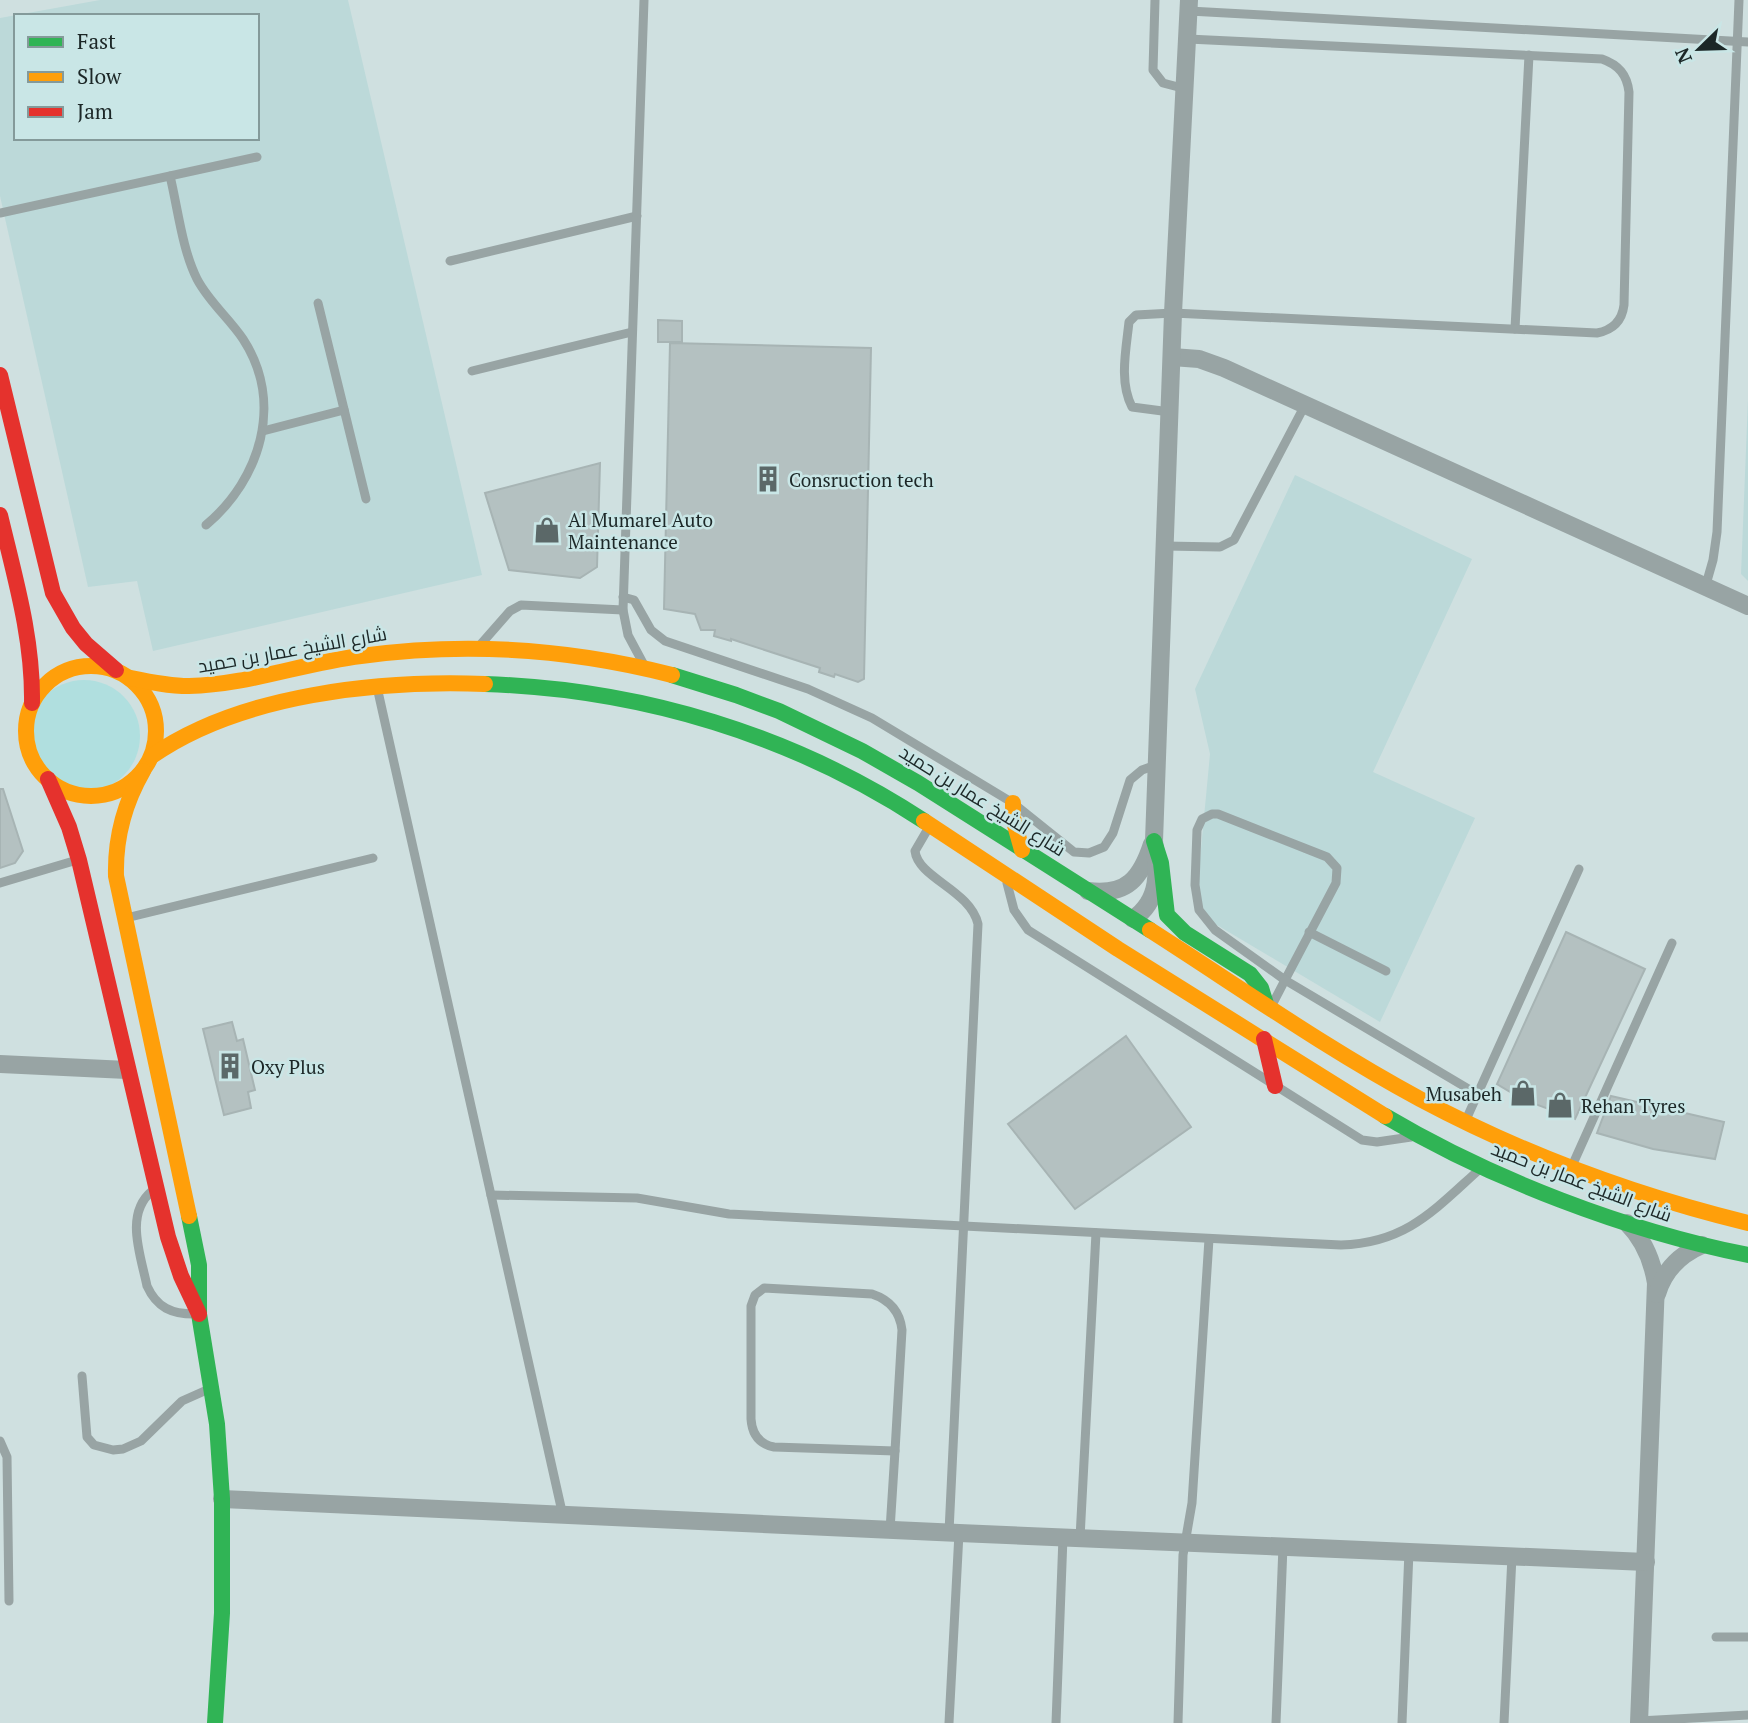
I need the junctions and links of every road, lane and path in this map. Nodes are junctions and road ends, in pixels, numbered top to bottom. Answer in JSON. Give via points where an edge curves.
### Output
{"nodes":[{"id":1,"x":644,"y":0,"type":"edge"},
{"id":2,"x":1155,"y":0,"type":"edge"},
{"id":3,"x":1739,"y":0,"type":"edge"},
{"id":4,"x":1189,"y":5,"type":"edge"},
{"id":5,"x":1188,"y":39,"type":"junction"},
{"id":6,"x":1737,"y":42,"type":"junction"},
{"id":7,"x":1748,"y":42,"type":"edge"},
{"id":8,"x":1528,"y":55,"type":"junction"},
{"id":9,"x":1186,"y":89,"type":"junction"},
{"id":10,"x":257,"y":157,"type":"dead end"},
{"id":11,"x":170,"y":176,"type":"junction"},
{"id":12,"x":0,"y":212,"type":"edge"},
{"id":13,"x":637,"y":216,"type":"junction"},
{"id":14,"x":450,"y":261,"type":"dead end"},
{"id":15,"x":318,"y":303,"type":"dead end"},
{"id":16,"x":1173,"y":313,"type":"junction"},
{"id":17,"x":1515,"y":329,"type":"junction"},
{"id":18,"x":632,"y":332,"type":"junction"},
{"id":19,"x":1172,"y":357,"type":"junction"},
{"id":20,"x":472,"y":372,"type":"dead end"},
{"id":21,"x":0,"y":375,"type":"edge"},
{"id":22,"x":1305,"y":405,"type":"junction"},
{"id":23,"x":344,"y":410,"type":"junction"},
{"id":24,"x":1170,"y":412,"type":"junction"},
{"id":25,"x":263,"y":430,"type":"junction"},
{"id":26,"x":366,"y":499,"type":"dead end"},
{"id":27,"x":1,"y":521,"type":"edge"},
{"id":28,"x":206,"y":525,"type":"dead end"},
{"id":29,"x":1164,"y":546,"type":"junction"},
{"id":30,"x":1705,"y":588,"type":"junction"},
{"id":31,"x":623,"y":597,"type":"junction"},
{"id":32,"x":1748,"y":606,"type":"edge"},
{"id":33,"x":623,"y":610,"type":"junction"},
{"id":34,"x":473,"y":650,"type":"junction"},
{"id":35,"x":646,"y":668,"type":"junction"},
{"id":36,"x":117,"y":670,"type":"junction"},
{"id":37,"x":131,"y":678,"type":"junction"},
{"id":38,"x":377,"y":686,"type":"junction"},
{"id":39,"x":32,"y":702,"type":"junction"},
{"id":40,"x":152,"y":756,"type":"junction"},
{"id":41,"x":1156,"y":765,"type":"junction"},
{"id":42,"x":143,"y":771,"type":"junction"},
{"id":43,"x":48,"y":779,"type":"junction"},
{"id":44,"x":1013,"y":803,"type":"junction"},
{"id":45,"x":930,"y":824,"type":"junction"},
{"id":46,"x":1154,"y":841,"type":"junction"},
{"id":47,"x":957,"y":843,"type":"junction"},
{"id":48,"x":1022,"y":850,"type":"junction"},
{"id":49,"x":373,"y":858,"type":"dead end"},
{"id":50,"x":79,"y":860,"type":"junction"},
{"id":51,"x":1579,"y":869,"type":"dead end"},
{"id":52,"x":1005,"y":874,"type":"junction"},
{"id":53,"x":0,"y":883,"type":"edge"},
{"id":54,"x":1088,"y":891,"type":"junction"},
{"id":55,"x":123,"y":918,"type":"junction"},
{"id":56,"x":1133,"y":919,"type":"junction"},
{"id":57,"x":1310,"y":932,"type":"junction"},
{"id":58,"x":1672,"y":943,"type":"dead end"},
{"id":59,"x":1386,"y":971,"type":"dead end"},
{"id":60,"x":1285,"y":980,"type":"junction"},
{"id":61,"x":1268,"y":1006,"type":"junction"},
{"id":62,"x":1264,"y":1040,"type":"junction"},
{"id":63,"x":0,"y":1065,"type":"edge"},
{"id":64,"x":127,"y":1070,"type":"junction"},
{"id":65,"x":1275,"y":1086,"type":"junction"},
{"id":66,"x":1477,"y":1094,"type":"junction"},
{"id":67,"x":1464,"y":1123,"type":"junction"},
{"id":68,"x":1420,"y":1135,"type":"junction"},
{"id":69,"x":1482,"y":1167,"type":"junction"},
{"id":70,"x":1570,"y":1170,"type":"junction"},
{"id":71,"x":157,"y":1188,"type":"junction"},
{"id":72,"x":491,"y":1195,"type":"junction"},
{"id":73,"x":1627,"y":1223,"type":"junction"},
{"id":74,"x":1748,"y":1223,"type":"edge"},
{"id":75,"x":964,"y":1226,"type":"junction"},
{"id":76,"x":1096,"y":1233,"type":"junction"},
{"id":77,"x":1209,"y":1238,"type":"junction"},
{"id":78,"x":1702,"y":1245,"type":"junction"},
{"id":79,"x":1748,"y":1255,"type":"edge"},
{"id":80,"x":1656,"y":1297,"type":"junction"},
{"id":81,"x":199,"y":1314,"type":"junction"},
{"id":82,"x":82,"y":1376,"type":"dead end"},
{"id":83,"x":212,"y":1388,"type":"junction"},
{"id":84,"x":0,"y":1441,"type":"edge"},
{"id":85,"x":895,"y":1451,"type":"junction"},
{"id":86,"x":222,"y":1499,"type":"junction"},
{"id":87,"x":563,"y":1516,"type":"junction"},
{"id":88,"x":890,"y":1530,"type":"junction"},
{"id":89,"x":954,"y":1533,"type":"junction"},
{"id":90,"x":1071,"y":1537,"type":"junction"},
{"id":91,"x":1184,"y":1542,"type":"junction"},
{"id":92,"x":1283,"y":1546,"type":"junction"},
{"id":93,"x":1409,"y":1551,"type":"junction"},
{"id":94,"x":1512,"y":1556,"type":"junction"},
{"id":95,"x":1646,"y":1562,"type":"junction"},
{"id":96,"x":9,"y":1601,"type":"dead end"},
{"id":97,"x":1716,"y":1637,"type":"dead end"},
{"id":98,"x":1748,"y":1637,"type":"edge"},
{"id":99,"x":1748,"y":1715,"type":"edge"},
{"id":100,"x":1639,"y":1722,"type":"edge"},
{"id":101,"x":215,"y":1723,"type":"edge"},
{"id":102,"x":949,"y":1723,"type":"edge"},
{"id":103,"x":1056,"y":1723,"type":"edge"},
{"id":104,"x":1178,"y":1723,"type":"edge"},
{"id":105,"x":1276,"y":1723,"type":"edge"},
{"id":106,"x":1402,"y":1723,"type":"edge"},
{"id":107,"x":1504,"y":1723,"type":"edge"}],
"edges":[{"from":1,"to":13,"type":"lane"},
{"from":2,"to":9,"type":"lane","via":[[1153,70],[1163,83]]},
{"from":3,"to":6,"type":"lane"},
{"from":4,"to":5,"type":"street"},
{"from":4,"to":6,"type":"lane"},
{"from":5,"to":8,"type":"lane"},
{"from":5,"to":9,"type":"street"},
{"from":6,"to":7,"type":"lane"},
{"from":6,"to":30,"type":"lane","via":[[1717,532]]},
{"from":8,"to":17,"type":"lane"},
{"from":8,"to":17,"type":"lane","via":[[1602,59],[1619,67],[1628,83],[1624,305],[1619,321],[1605,332]]},
{"from":9,"to":16,"type":"street"},
{"from":10,"to":11,"type":"lane"},
{"from":11,"to":12,"type":"lane"},
{"from":11,"to":25,"type":"lane","via":[[196,276],[244,341],[258,369],[264,399]]},
{"from":13,"to":14,"type":"lane"},
{"from":13,"to":18,"type":"lane"},
{"from":15,"to":23,"type":"lane"},
{"from":16,"to":17,"type":"lane"},
{"from":16,"to":19,"type":"street"},
{"from":16,"to":24,"type":"lane","via":[[1136,315],[1129,322],[1125,362],[1126,396],[1132,407]]},
{"from":18,"to":20,"type":"lane"},
{"from":18,"to":31,"type":"lane"},
{"from":19,"to":22,"type":"street","via":[[1212,362]]},
{"from":19,"to":24,"type":"street"},
{"from":21,"to":36,"type":"street","via":[[53,593],[73,628]]},
{"from":22,"to":29,"type":"lane","via":[[1234,540],[1220,547]]},
{"from":22,"to":30,"type":"street"},
{"from":23,"to":25,"type":"lane"},
{"from":23,"to":26,"type":"lane"},
{"from":24,"to":29,"type":"street"},
{"from":25,"to":28,"type":"lane","via":[[255,461],[240,488]]},
{"from":27,"to":39,"type":"street","via":[[11,580],[32,655]]},
{"from":29,"to":41,"type":"street"},
{"from":30,"to":32,"type":"street"},
{"from":31,"to":33,"type":"lane"},
{"from":31,"to":44,"type":"lane","via":[[634,600],[651,630],[665,641],[841,703]]},
{"from":33,"to":34,"type":"lane","via":[[521,605]]},
{"from":33,"to":35,"type":"lane","via":[[628,635]]},
{"from":34,"to":35,"type":"street","name":"شارع الشيخ عمار بن حميد","via":[[560,654]]},
{"from":34,"to":37,"type":"street","name":"شارع الشيخ عمار بن حميد","via":[[364,655],[204,687],[175,687]]},
{"from":35,"to":48,"type":"street","name":"شارع الشيخ عمار بن حميد","via":[[733,694],[818,728],[903,774]]},
{"from":36,"to":37,"type":"street"},
{"from":36,"to":39,"type":"street","via":[[84,665],[68,669],[53,677]]},
{"from":37,"to":40,"type":"street","via":[[152,706],[156,740]]},
{"from":38,"to":40,"type":"street","name":"شارع الشيخ عمار بن حميد","via":[[220,718],[191,730]]},
{"from":38,"to":45,"type":"street","name":"شارع الشيخ عمار بن حميد","via":[[429,682],[548,686],[670,707],[781,747],[874,790]]},
{"from":38,"to":72,"type":"lane"},
{"from":39,"to":43,"type":"street","via":[[27,743],[38,769]]},
{"from":40,"to":42,"type":"street"},
{"from":41,"to":44,"type":"lane","via":[[1130,780],[1109,840],[1097,851],[1074,852]]},
{"from":41,"to":46,"type":"street"},
{"from":42,"to":43,"type":"street","via":[[120,790],[89,796],[67,791]]},
{"from":42,"to":55,"type":"street","via":[[126,804],[117,839],[116,876]]},
{"from":43,"to":50,"type":"street"},
{"from":44,"to":48,"type":"street"},
{"from":45,"to":47,"type":"street","name":"شارع الشيخ عمار بن حميد"},
{"from":45,"to":75,"type":"lane","via":[[917,845],[916,857],[968,903],[978,924]]},
{"from":46,"to":54,"type":"street","via":[[1144,867],[1129,883],[1110,891]]},
{"from":46,"to":56,"type":"street","via":[[1155,888],[1148,906]]},
{"from":46,"to":61,"type":"street","via":[[1167,915],[1185,933],[1250,974]]},
{"from":47,"to":52,"type":"street","name":"شارع الشيخ عمار بن حميد"},
{"from":47,"to":56,"type":"street","via":[[986,848],[1104,920]]},
{"from":48,"to":54,"type":"street","name":"شارع الشيخ عمار بن حميد"},
{"from":49,"to":55,"type":"lane"},
{"from":50,"to":53,"type":"lane"},
{"from":50,"to":64,"type":"street"},
{"from":51,"to":66,"type":"lane"},
{"from":52,"to":62,"type":"street","name":"شارع الشيخ عمار بن حميد"},
{"from":52,"to":65,"type":"lane","via":[[1014,910],[1028,930]]},
{"from":54,"to":56,"type":"street","name":"شارع الشيخ عمار بن حميد"},
{"from":55,"to":81,"type":"street","via":[[198,1256]]},
{"from":56,"to":61,"type":"street","name":"شارع الشيخ عمار بن حميد"},
{"from":57,"to":59,"type":"lane"},
{"from":57,"to":60,"type":"lane"},
{"from":57,"to":60,"type":"lane","via":[[1338,878],[1335,863],[1218,814],[1202,819],[1197,830],[1195,885],[1199,910],[1214,930]]},
{"from":58,"to":70,"type":"lane"},
{"from":60,"to":61,"type":"lane"},
{"from":60,"to":66,"type":"lane"},
{"from":61,"to":67,"type":"street","name":"شارع الشيخ عمار بن حميد"},
{"from":62,"to":65,"type":"street"},
{"from":62,"to":68,"type":"street","name":"شارع الشيخ عمار بن حميد"},
{"from":63,"to":64,"type":"street"},
{"from":64,"to":71,"type":"street"},
{"from":65,"to":68,"type":"lane","via":[[1362,1140]]},
{"from":66,"to":67,"type":"lane"},
{"from":67,"to":70,"type":"street","name":"شارع الشيخ عمار بن حميد"},
{"from":68,"to":69,"type":"street","name":"شارع الشيخ عمار بن حميد"},
{"from":69,"to":73,"type":"street","name":"شارع الشيخ عمار بن حميد"},
{"from":69,"to":77,"type":"lane","via":[[1418,1223],[1373,1242],[1341,1245]]},
{"from":70,"to":74,"type":"street","name":"شارع الشيخ عمار بن حميد","via":[[1659,1201]]},
{"from":71,"to":81,"type":"street","via":[[177,1268]]},
{"from":71,"to":81,"type":"lane","via":[[144,1200],[136,1223],[147,1286],[156,1301],[170,1311]]},
{"from":72,"to":75,"type":"lane","via":[[617,1197],[729,1214]]},
{"from":72,"to":87,"type":"lane"},
{"from":73,"to":78,"type":"street","name":"شارع الشيخ عمار بن حميد"},
{"from":73,"to":80,"type":"street","via":[[1650,1256]]},
{"from":75,"to":76,"type":"lane"},
{"from":75,"to":89,"type":"lane"},
{"from":76,"to":77,"type":"lane"},
{"from":76,"to":90,"type":"lane"},
{"from":77,"to":91,"type":"lane","via":[[1192,1503]]},
{"from":78,"to":79,"type":"street","name":"شارع الشيخ عمار بن حميد"},
{"from":78,"to":80,"type":"street","via":[[1672,1265]]},
{"from":80,"to":95,"type":"street"},
{"from":81,"to":83,"type":"street"},
{"from":82,"to":83,"type":"lane","via":[[87,1437],[94,1445],[113,1450],[141,1441],[182,1401]]},
{"from":83,"to":86,"type":"street"},
{"from":84,"to":96,"type":"lane","via":[[6,1457]]},
{"from":85,"to":85,"type":"lane","via":[[902,1330],[893,1307],[872,1294],[769,1287],[759,1291],[751,1306],[751,1419],[757,1438],[775,1447]]},
{"from":85,"to":88,"type":"lane"},
{"from":86,"to":87,"type":"street"},
{"from":86,"to":101,"type":"street","via":[[222,1613]]},
{"from":87,"to":88,"type":"street"},
{"from":88,"to":89,"type":"street"},
{"from":89,"to":90,"type":"street"},
{"from":89,"to":102,"type":"lane"},
{"from":90,"to":91,"type":"street"},
{"from":90,"to":103,"type":"lane"},
{"from":91,"to":92,"type":"street"},
{"from":91,"to":104,"type":"lane"},
{"from":92,"to":93,"type":"street"},
{"from":92,"to":105,"type":"lane"},
{"from":93,"to":94,"type":"street"},
{"from":93,"to":106,"type":"lane"},
{"from":94,"to":95,"type":"street"},
{"from":94,"to":107,"type":"lane"},
{"from":95,"to":100,"type":"street"},
{"from":97,"to":98,"type":"lane"},
{"from":99,"to":100,"type":"lane"}]}
